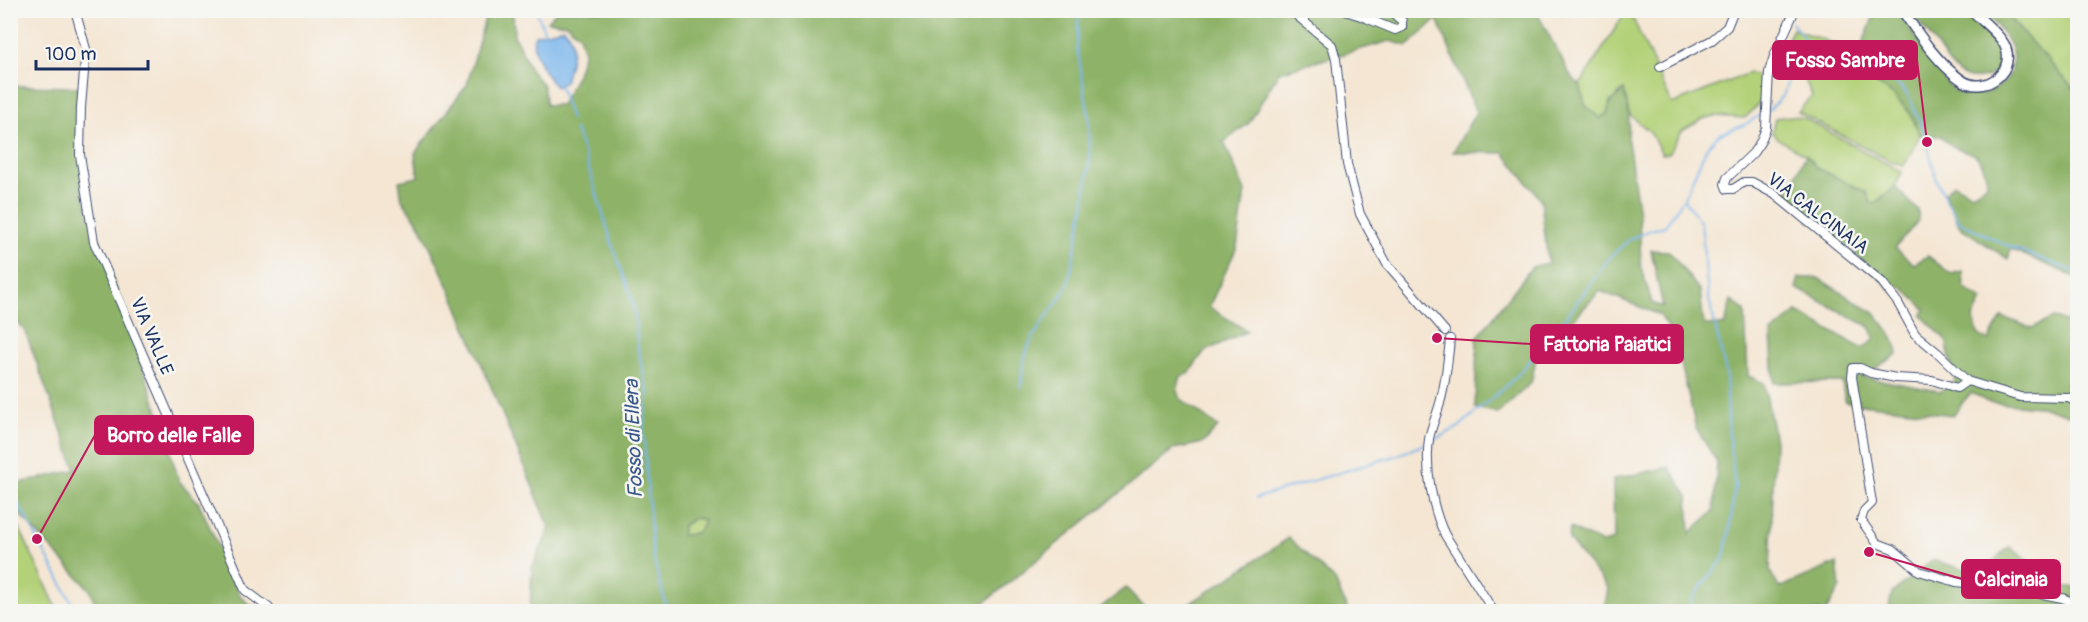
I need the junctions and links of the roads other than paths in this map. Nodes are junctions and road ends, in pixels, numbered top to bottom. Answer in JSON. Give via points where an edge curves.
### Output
{"nodes":[{"id":1,"x":75,"y":10,"type":"edge"},
{"id":2,"x":1290,"y":10,"type":"edge"},
{"id":3,"x":1342,"y":10,"type":"edge"},
{"id":4,"x":1389,"y":10,"type":"edge"},
{"id":5,"x":1734,"y":10,"type":"edge"},
{"id":6,"x":1902,"y":10,"type":"edge"},
{"id":7,"x":1972,"y":10,"type":"edge"},
{"id":8,"x":1795,"y":12,"type":"edge"},
{"id":9,"x":1660,"y":67,"type":"dead end"},
{"id":10,"x":1445,"y":331,"type":"dead end"},
{"id":11,"x":1450,"y":339,"type":"dead end"},
{"id":12,"x":1967,"y":381,"type":"junction"},
{"id":13,"x":2078,"y":402,"type":"edge"},
{"id":14,"x":2078,"y":604,"type":"edge"},
{"id":15,"x":270,"y":612,"type":"edge"},
{"id":16,"x":1494,"y":612,"type":"edge"}],
"edges":[{"from":1,"to":15,"type":"street","name":"VIA VALLE","via":[[86,49],[80,154],[94,242],[245,590]]},
{"from":2,"to":10,"type":"street","via":[[1332,45],[1347,164],[1360,214],[1387,264]]},
{"from":3,"to":4,"type":"street","via":[[1399,29],[1402,21]]},
{"from":5,"to":9,"type":"street","via":[[1727,27],[1712,40]]},
{"from":6,"to":7,"type":"street","via":[[1941,62],[1962,80],[1981,86],[1995,81],[2004,70],[2007,55],[1995,32]]},
{"from":8,"to":12,"type":"street","name":"VIA CALCINAIA","via":[[1769,72],[1766,128],[1753,153],[1727,178],[1727,189],[1752,182],[1800,214],[1882,282],[1915,334]]},
{"from":11,"to":16,"type":"street","via":[[1447,373],[1429,436],[1431,482],[1449,543]]},
{"from":12,"to":13,"type":"street","name":"VIA CALCINAIA","via":[[2020,397],[2068,398]]},
{"from":12,"to":14,"type":"street","name":"VIA CALCINAIA","via":[[1957,388],[1932,380],[1896,378],[1853,368],[1872,503],[1861,520],[1877,543],[1893,549],[1919,571],[1956,582],[2023,590]]}]}
